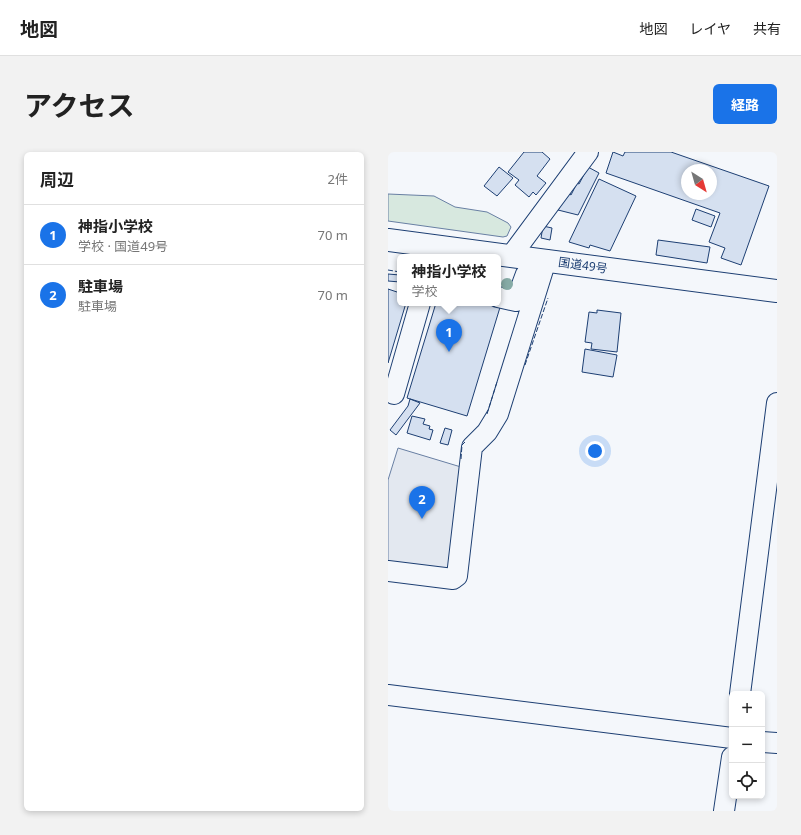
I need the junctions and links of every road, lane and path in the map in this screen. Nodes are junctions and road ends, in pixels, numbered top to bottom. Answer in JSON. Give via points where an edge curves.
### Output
{"nodes":[{"id":1,"x":577,"y":156,"type":"edge"},
{"id":2,"x":388,"y":240,"type":"edge"},
{"id":3,"x":496,"y":254,"type":"edge"},
{"id":4,"x":501,"y":255,"type":"edge"},
{"id":5,"x":511,"y":256,"type":"junction"},
{"id":6,"x":546,"y":260,"type":"junction"},
{"id":7,"x":526,"y":274,"type":"dead end"},
{"id":8,"x":777,"y":292,"type":"edge"},
{"id":9,"x":501,"y":298,"type":"edge"},
{"id":10,"x":419,"y":306,"type":"edge"},
{"id":11,"x":394,"y":394,"type":"dead end"},
{"id":12,"x":777,"y":403,"type":"edge"},
{"id":13,"x":388,"y":571,"type":"edge"},
{"id":14,"x":740,"y":691,"type":"edge"},
{"id":15,"x":388,"y":695,"type":"edge"},
{"id":16,"x":729,"y":738,"type":"edge"},
{"id":17,"x":765,"y":742,"type":"edge"},
{"id":18,"x":777,"y":743,"type":"edge"},
{"id":19,"x":731,"y":763,"type":"edge"},
{"id":20,"x":724,"y":811,"type":"edge"}],
"edges":[{"from":1,"to":5,"type":"street"},
{"from":2,"to":3,"type":"highway","name":"国道49号"},
{"from":4,"to":5,"type":"highway","name":"国道49号"},
{"from":5,"to":6,"type":"highway","name":"国道49号"},
{"from":6,"to":8,"type":"highway","name":"国道49号"},
{"from":6,"to":13,"type":"street","via":[[498,414],[487,432],[472,447],[457,576],[453,579]]},
{"from":7,"to":9,"type":"street","via":[[516,301]]},
{"from":10,"to":11,"type":"street"},
{"from":12,"to":14,"type":"street"},
{"from":15,"to":16,"type":"street"},
{"from":17,"to":18,"type":"street"},
{"from":19,"to":20,"type":"street"}]}
